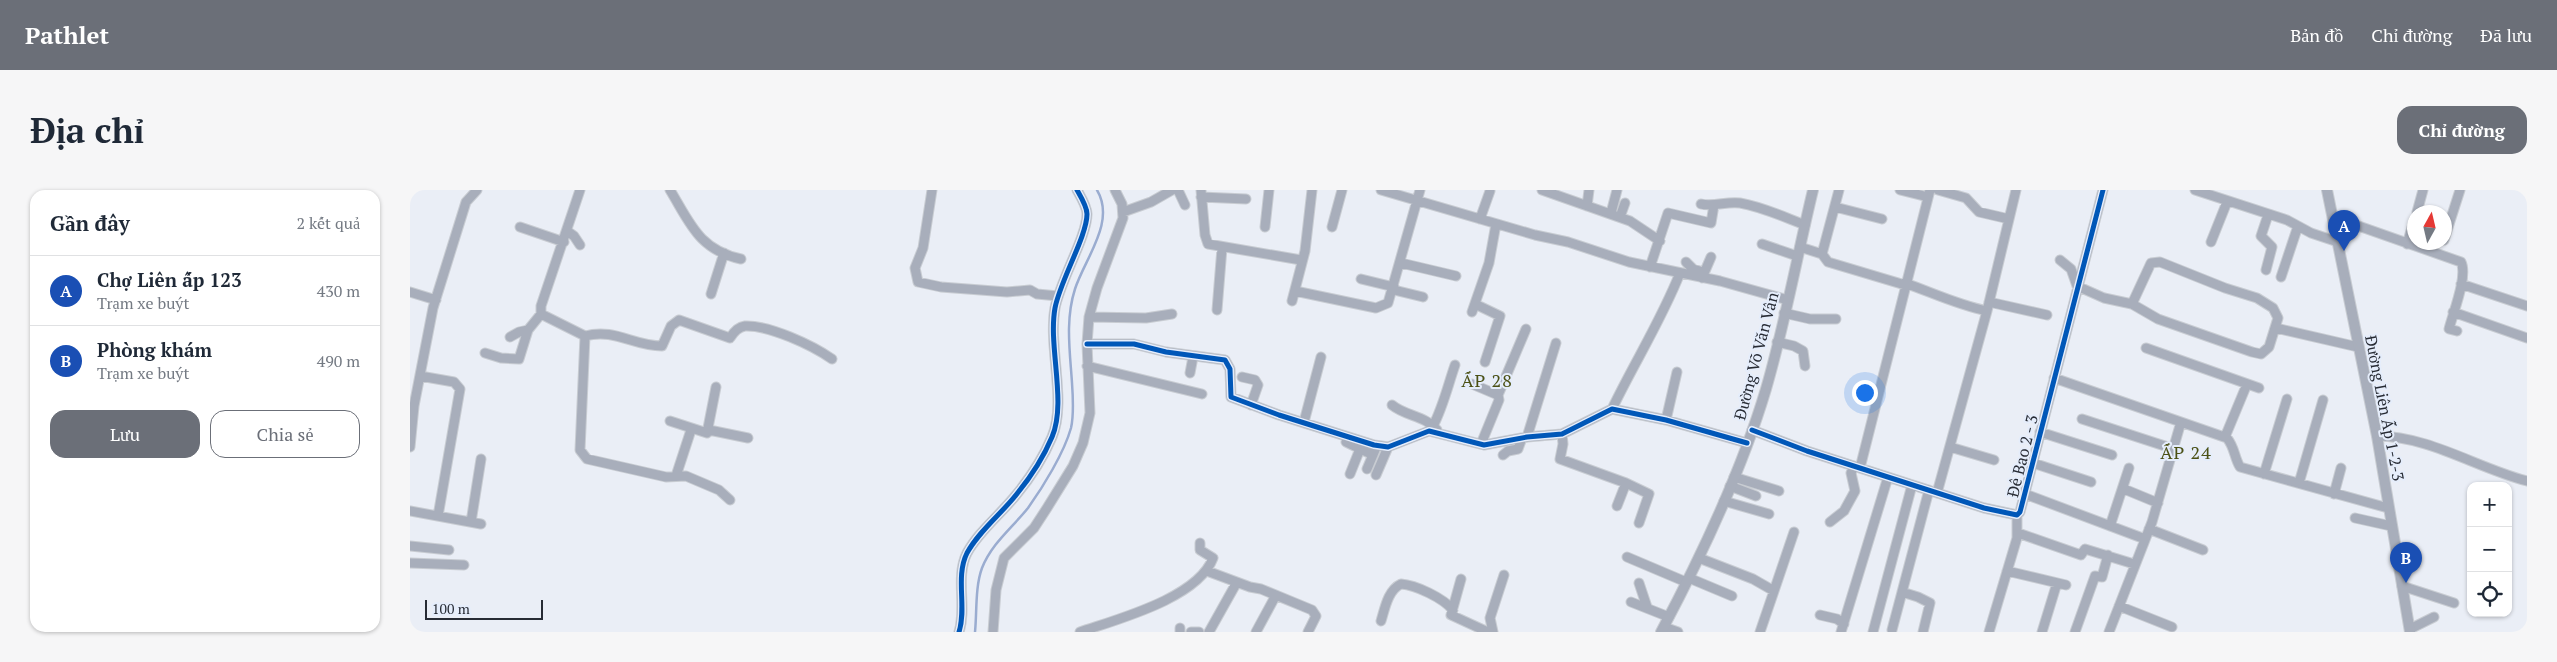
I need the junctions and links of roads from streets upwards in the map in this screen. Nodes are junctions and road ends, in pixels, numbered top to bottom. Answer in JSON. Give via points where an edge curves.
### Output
{"nodes":[{"id":1,"x":477,"y":190,"type":"edge"},
{"id":2,"x":580,"y":190,"type":"edge"},
{"id":3,"x":670,"y":190,"type":"edge"},
{"id":4,"x":932,"y":190,"type":"edge"},
{"id":5,"x":1077,"y":190,"type":"edge"},
{"id":6,"x":1115,"y":190,"type":"edge"},
{"id":7,"x":1172,"y":190,"type":"edge"},
{"id":8,"x":1178,"y":190,"type":"edge"},
{"id":9,"x":1268,"y":190,"type":"edge"},
{"id":10,"x":1312,"y":190,"type":"edge"},
{"id":11,"x":1342,"y":190,"type":"edge"},
{"id":12,"x":1381,"y":190,"type":"edge"},
{"id":13,"x":1420,"y":190,"type":"edge"},
{"id":14,"x":1542,"y":190,"type":"edge"},
{"id":15,"x":1589,"y":190,"type":"edge"},
{"id":16,"x":1617,"y":190,"type":"edge"},
{"id":17,"x":1813,"y":190,"type":"edge"},
{"id":18,"x":1839,"y":190,"type":"edge"},
{"id":19,"x":1900,"y":190,"type":"edge"},
{"id":20,"x":1938,"y":190,"type":"edge"},
{"id":21,"x":2016,"y":190,"type":"edge"},
{"id":22,"x":2103,"y":190,"type":"edge"},
{"id":23,"x":2195,"y":190,"type":"edge"},
{"id":24,"x":2327,"y":190,"type":"edge"},
{"id":25,"x":2423,"y":190,"type":"edge"},
{"id":26,"x":2460,"y":190,"type":"edge"},
{"id":27,"x":1490,"y":191,"type":"edge"},
{"id":28,"x":1201,"y":194,"type":"edge"},
{"id":29,"x":1929,"y":194,"type":"edge"},
{"id":30,"x":1246,"y":199,"type":"dead end"},
{"id":31,"x":1418,"y":200,"type":"junction"},
{"id":32,"x":2227,"y":202,"type":"junction"},
{"id":33,"x":1625,"y":203,"type":"dead end"},
{"id":34,"x":1701,"y":204,"type":"dead end"},
{"id":35,"x":1185,"y":205,"type":"dead end"},
{"id":36,"x":1714,"y":205,"type":"junction"},
{"id":37,"x":2419,"y":205,"type":"edge"},
{"id":38,"x":1587,"y":206,"type":"junction"},
{"id":39,"x":1835,"y":207,"type":"junction"},
{"id":40,"x":1123,"y":212,"type":"junction"},
{"id":41,"x":1615,"y":215,"type":"junction"},
{"id":42,"x":2268,"y":215,"type":"junction"},
{"id":43,"x":2452,"y":216,"type":"edge"},
{"id":44,"x":1882,"y":218,"type":"dead end"},
{"id":45,"x":2333,"y":218,"type":"junction"},
{"id":46,"x":1480,"y":219,"type":"junction"},
{"id":47,"x":2009,"y":219,"type":"junction"},
{"id":48,"x":1496,"y":224,"type":"junction"},
{"id":49,"x":1805,"y":225,"type":"junction"},
{"id":50,"x":2298,"y":226,"type":"junction"},
{"id":51,"x":520,"y":227,"type":"dead end"},
{"id":52,"x":1264,"y":227,"type":"dead end"},
{"id":53,"x":1332,"y":227,"type":"dead end"},
{"id":54,"x":567,"y":231,"type":"junction"},
{"id":55,"x":1660,"y":241,"type":"junction"},
{"id":56,"x":564,"y":242,"type":"junction"},
{"id":57,"x":2212,"y":242,"type":"dead end"},
{"id":58,"x":2338,"y":242,"type":"junction"},
{"id":59,"x":1762,"y":244,"type":"dead end"},
{"id":60,"x":2407,"y":244,"type":"edge"},
{"id":61,"x":580,"y":245,"type":"dead end"},
{"id":62,"x":1222,"y":248,"type":"junction"},
{"id":63,"x":2427,"y":250,"type":"edge"},
{"id":64,"x":2441,"y":250,"type":"edge"},
{"id":65,"x":1798,"y":252,"type":"junction"},
{"id":66,"x":724,"y":253,"type":"junction"},
{"id":67,"x":1822,"y":254,"type":"junction"},
{"id":68,"x":2440,"y":254,"type":"junction"},
{"id":69,"x":1711,"y":257,"type":"dead end"},
{"id":70,"x":741,"y":259,"type":"dead end"},
{"id":71,"x":1301,"y":260,"type":"junction"},
{"id":72,"x":2060,"y":260,"type":"dead end"},
{"id":73,"x":1686,"y":262,"type":"dead end"},
{"id":74,"x":1401,"y":263,"type":"junction"},
{"id":75,"x":1650,"y":267,"type":"junction"},
{"id":76,"x":2266,"y":270,"type":"dead end"},
{"id":77,"x":1680,"y":274,"type":"junction"},
{"id":78,"x":1702,"y":275,"type":"junction"},
{"id":79,"x":1456,"y":276,"type":"dead end"},
{"id":80,"x":2282,"y":277,"type":"dead end"},
{"id":81,"x":1361,"y":279,"type":"dead end"},
{"id":82,"x":1905,"y":284,"type":"junction"},
{"id":83,"x":2461,"y":284,"type":"junction"},
{"id":84,"x":2077,"y":286,"type":"junction"},
{"id":85,"x":1394,"y":288,"type":"junction"},
{"id":86,"x":1296,"y":291,"type":"junction"},
{"id":87,"x":410,"y":292,"type":"edge"},
{"id":88,"x":711,"y":294,"type":"dead end"},
{"id":89,"x":1058,"y":296,"type":"junction"},
{"id":90,"x":1423,"y":297,"type":"dead end"},
{"id":91,"x":436,"y":300,"type":"junction"},
{"id":92,"x":1788,"y":300,"type":"junction"},
{"id":93,"x":1292,"y":301,"type":"dead end"},
{"id":94,"x":2132,"y":304,"type":"junction"},
{"id":95,"x":2527,"y":306,"type":"edge"},
{"id":96,"x":1988,"y":307,"type":"junction"},
{"id":97,"x":1217,"y":310,"type":"dead end"},
{"id":98,"x":2453,"y":312,"type":"junction"},
{"id":99,"x":1784,"y":313,"type":"junction"},
{"id":100,"x":540,"y":314,"type":"junction"},
{"id":101,"x":1172,"y":314,"type":"dead end"},
{"id":102,"x":2047,"y":315,"type":"dead end"},
{"id":103,"x":1090,"y":317,"type":"junction"},
{"id":104,"x":1836,"y":319,"type":"dead end"},
{"id":105,"x":2276,"y":328,"type":"junction"},
{"id":106,"x":1526,"y":329,"type":"dead end"},
{"id":107,"x":528,"y":330,"type":"junction"},
{"id":108,"x":2457,"y":332,"type":"dead end"},
{"id":109,"x":585,"y":336,"type":"junction"},
{"id":110,"x":510,"y":337,"type":"dead end"},
{"id":111,"x":2527,"y":338,"type":"edge"},
{"id":112,"x":1777,"y":342,"type":"junction"},
{"id":113,"x":1556,"y":343,"type":"dead end"},
{"id":114,"x":1087,"y":344,"type":"junction"},
{"id":115,"x":2358,"y":347,"type":"junction"},
{"id":116,"x":2146,"y":348,"type":"dead end"},
{"id":117,"x":485,"y":353,"type":"dead end"},
{"id":118,"x":1321,"y":356,"type":"dead end"},
{"id":119,"x":1192,"y":357,"type":"junction"},
{"id":120,"x":832,"y":359,"type":"dead end"},
{"id":121,"x":1485,"y":362,"type":"dead end"},
{"id":122,"x":1455,"y":365,"type":"dead end"},
{"id":123,"x":1088,"y":366,"type":"junction"},
{"id":124,"x":1805,"y":366,"type":"dead end"},
{"id":125,"x":1677,"y":372,"type":"dead end"},
{"id":126,"x":1190,"y":373,"type":"dead end"},
{"id":127,"x":420,"y":376,"type":"junction"},
{"id":128,"x":1242,"y":377,"type":"dead end"},
{"id":129,"x":2054,"y":378,"type":"junction"},
{"id":130,"x":1472,"y":384,"type":"dead end"},
{"id":131,"x":2246,"y":384,"type":"junction"},
{"id":132,"x":716,"y":387,"type":"dead end"},
{"id":133,"x":2259,"y":388,"type":"dead end"},
{"id":134,"x":1202,"y":394,"type":"dead end"},
{"id":135,"x":1498,"y":395,"type":"junction"},
{"id":136,"x":2287,"y":399,"type":"dead end"},
{"id":137,"x":2323,"y":400,"type":"dead end"},
{"id":138,"x":1392,"y":405,"type":"dead end"},
{"id":139,"x":412,"y":406,"type":"edge"},
{"id":140,"x":1251,"y":406,"type":"junction"},
{"id":141,"x":1612,"y":409,"type":"junction"},
{"id":142,"x":2082,"y":419,"type":"dead end"},
{"id":143,"x":1666,"y":420,"type":"junction"},
{"id":144,"x":670,"y":421,"type":"dead end"},
{"id":145,"x":1304,"y":422,"type":"junction"},
{"id":146,"x":2181,"y":422,"type":"junction"},
{"id":147,"x":1436,"y":429,"type":"junction"},
{"id":148,"x":691,"y":430,"type":"junction"},
{"id":149,"x":709,"y":430,"type":"junction"},
{"id":150,"x":1752,"y":430,"type":"junction"},
{"id":151,"x":2040,"y":432,"type":"junction"},
{"id":152,"x":1562,"y":434,"type":"junction"},
{"id":153,"x":2377,"y":436,"type":"junction"},
{"id":154,"x":1524,"y":437,"type":"junction"},
{"id":155,"x":2225,"y":437,"type":"junction"},
{"id":156,"x":748,"y":438,"type":"dead end"},
{"id":157,"x":1346,"y":442,"type":"dead end"},
{"id":158,"x":1747,"y":443,"type":"junction"},
{"id":159,"x":1480,"y":444,"type":"junction"},
{"id":160,"x":1377,"y":445,"type":"junction"},
{"id":161,"x":1388,"y":447,"type":"junction"},
{"id":162,"x":1950,"y":447,"type":"junction"},
{"id":163,"x":410,"y":448,"type":"edge"},
{"id":164,"x":1360,"y":449,"type":"junction"},
{"id":165,"x":2174,"y":449,"type":"junction"},
{"id":166,"x":1373,"y":455,"type":"junction"},
{"id":167,"x":1504,"y":455,"type":"dead end"},
{"id":168,"x":2112,"y":455,"type":"dead end"},
{"id":169,"x":481,"y":458,"type":"dead end"},
{"id":170,"x":1994,"y":460,"type":"dead end"},
{"id":171,"x":2033,"y":463,"type":"junction"},
{"id":172,"x":1857,"y":467,"type":"junction"},
{"id":173,"x":2129,"y":468,"type":"dead end"},
{"id":174,"x":2341,"y":468,"type":"dead end"},
{"id":175,"x":1367,"y":469,"type":"dead end"},
{"id":176,"x":1350,"y":474,"type":"dead end"},
{"id":177,"x":1376,"y":474,"type":"dead end"},
{"id":178,"x":2264,"y":474,"type":"junction"},
{"id":179,"x":676,"y":476,"type":"junction"},
{"id":180,"x":1888,"y":477,"type":"junction"},
{"id":181,"x":2527,"y":481,"type":"edge"},
{"id":182,"x":1732,"y":482,"type":"junction"},
{"id":183,"x":2091,"y":482,"type":"dead end"},
{"id":184,"x":1626,"y":483,"type":"junction"},
{"id":185,"x":2299,"y":483,"type":"junction"},
{"id":186,"x":1912,"y":485,"type":"junction"},
{"id":187,"x":2124,"y":489,"type":"junction"},
{"id":188,"x":1779,"y":491,"type":"dead end"},
{"id":189,"x":1933,"y":491,"type":"junction"},
{"id":190,"x":2025,"y":494,"type":"junction"},
{"id":191,"x":2334,"y":494,"type":"junction"},
{"id":192,"x":1756,"y":496,"type":"dead end"},
{"id":193,"x":730,"y":500,"type":"dead end"},
{"id":194,"x":1724,"y":501,"type":"junction"},
{"id":195,"x":2158,"y":503,"type":"junction"},
{"id":196,"x":1617,"y":506,"type":"dead end"},
{"id":197,"x":2388,"y":508,"type":"junction"},
{"id":198,"x":410,"y":511,"type":"edge"},
{"id":199,"x":1769,"y":514,"type":"dead end"},
{"id":200,"x":2017,"y":515,"type":"junction"},
{"id":201,"x":438,"y":516,"type":"junction"},
{"id":202,"x":2355,"y":518,"type":"dead end"},
{"id":203,"x":470,"y":522,"type":"junction"},
{"id":204,"x":1830,"y":522,"type":"dead end"},
{"id":205,"x":1639,"y":523,"type":"dead end"},
{"id":206,"x":481,"y":524,"type":"dead end"},
{"id":207,"x":2110,"y":526,"type":"junction"},
{"id":208,"x":2391,"y":526,"type":"junction"},
{"id":209,"x":2149,"y":529,"type":"junction"},
{"id":210,"x":1794,"y":532,"type":"dead end"},
{"id":211,"x":2018,"y":533,"type":"junction"},
{"id":212,"x":2146,"y":539,"type":"junction"},
{"id":213,"x":1200,"y":542,"type":"dead end"},
{"id":214,"x":410,"y":546,"type":"edge"},
{"id":215,"x":448,"y":550,"type":"dead end"},
{"id":216,"x":2203,"y":550,"type":"dead end"},
{"id":217,"x":2108,"y":555,"type":"junction"},
{"id":218,"x":1627,"y":557,"type":"dead end"},
{"id":219,"x":1699,"y":558,"type":"junction"},
{"id":220,"x":410,"y":563,"type":"edge"},
{"id":221,"x":2134,"y":564,"type":"junction"},
{"id":222,"x":464,"y":565,"type":"dead end"},
{"id":223,"x":1207,"y":571,"type":"junction"},
{"id":224,"x":2007,"y":571,"type":"junction"},
{"id":225,"x":1504,"y":575,"type":"dead end"},
{"id":226,"x":1461,"y":579,"type":"dead end"},
{"id":227,"x":1688,"y":580,"type":"junction"},
{"id":228,"x":1236,"y":582,"type":"junction"},
{"id":229,"x":1639,"y":584,"type":"dead end"},
{"id":230,"x":2402,"y":586,"type":"junction"},
{"id":231,"x":1774,"y":591,"type":"junction"},
{"id":232,"x":1902,"y":592,"type":"junction"},
{"id":233,"x":1276,"y":595,"type":"junction"},
{"id":234,"x":1732,"y":596,"type":"dead end"},
{"id":235,"x":1631,"y":602,"type":"dead end"},
{"id":236,"x":2454,"y":603,"type":"dead end"},
{"id":237,"x":2119,"y":606,"type":"junction"},
{"id":238,"x":1647,"y":607,"type":"junction"},
{"id":239,"x":1453,"y":610,"type":"junction"},
{"id":240,"x":1820,"y":615,"type":"dead end"},
{"id":241,"x":1669,"y":617,"type":"junction"},
{"id":242,"x":2434,"y":617,"type":"dead end"},
{"id":243,"x":1381,"y":621,"type":"dead end"},
{"id":244,"x":2172,"y":627,"type":"dead end"},
{"id":245,"x":1843,"y":628,"type":"edge"},
{"id":246,"x":1663,"y":629,"type":"edge"},
{"id":247,"x":1892,"y":630,"type":"dead end"},
{"id":248,"x":2111,"y":631,"type":"edge"},
{"id":249,"x":2410,"y":631,"type":"edge"},
{"id":250,"x":959,"y":632,"type":"edge"},
{"id":251,"x":993,"y":632,"type":"edge"},
{"id":252,"x":1080,"y":632,"type":"edge"},
{"id":253,"x":1191,"y":632,"type":"edge"},
{"id":254,"x":1199,"y":632,"type":"edge"},
{"id":255,"x":1210,"y":632,"type":"edge"},
{"id":256,"x":1256,"y":632,"type":"edge"},
{"id":257,"x":1310,"y":632,"type":"edge"},
{"id":258,"x":1488,"y":632,"type":"edge"},
{"id":259,"x":1493,"y":632,"type":"edge"},
{"id":260,"x":1678,"y":632,"type":"edge"},
{"id":261,"x":1760,"y":632,"type":"edge"},
{"id":262,"x":1873,"y":632,"type":"edge"},
{"id":263,"x":1923,"y":632,"type":"edge"},
{"id":264,"x":1989,"y":632,"type":"edge"},
{"id":265,"x":2042,"y":632,"type":"edge"},
{"id":266,"x":2075,"y":632,"type":"edge"}],
"edges":[{"from":1,"to":91,"type":"street","via":[[466,202]]},
{"from":2,"to":54,"type":"street"},
{"from":3,"to":66,"type":"street","via":[[691,228],[702,240]]},
{"from":4,"to":89,"type":"street","via":[[924,248],[915,268],[918,282],[941,288],[1007,292],[1030,290]]},
{"from":5,"to":89,"type":"street","via":[[1087,213],[1085,225]]},
{"from":6,"to":40,"type":"street"},
{"from":7,"to":40,"type":"street"},
{"from":8,"to":35,"type":"street"},
{"from":9,"to":52,"type":"street"},
{"from":10,"to":71,"type":"street"},
{"from":11,"to":53,"type":"street"},
{"from":12,"to":31,"type":"street"},
{"from":13,"to":31,"type":"street"},
{"from":14,"to":38,"type":"street"},
{"from":15,"to":38,"type":"street"},
{"from":16,"to":41,"type":"street"},
{"from":17,"to":49,"type":"street","name":"Đường Võ Văn Vân"},
{"from":18,"to":39,"type":"street"},
{"from":19,"to":29,"type":"street"},
{"from":20,"to":47,"type":"street","via":[[1966,198],[1979,212]]},
{"from":21,"to":47,"type":"street"},
{"from":22,"to":84,"type":"street","name":"Đê Bao 2 - 3"},
{"from":23,"to":32,"type":"street"},
{"from":24,"to":45,"type":"street","name":"Đường Liên Ấp 1-2-3"},
{"from":25,"to":37,"type":"street"},
{"from":26,"to":43,"type":"street"},
{"from":27,"to":46,"type":"street"},
{"from":28,"to":30,"type":"street"},
{"from":28,"to":62,"type":"street","via":[[1208,244]]},
{"from":29,"to":82,"type":"street"},
{"from":31,"to":46,"type":"street"},
{"from":31,"to":74,"type":"street"},
{"from":32,"to":42,"type":"street"},
{"from":32,"to":57,"type":"street"},
{"from":33,"to":41,"type":"street"},
{"from":34,"to":36,"type":"street"},
{"from":36,"to":49,"type":"street","via":[[1739,203]]},
{"from":36,"to":55,"type":"street","via":[[1710,223],[1668,214]]},
{"from":38,"to":41,"type":"street"},
{"from":39,"to":44,"type":"street"},
{"from":39,"to":67,"type":"street"},
{"from":40,"to":103,"type":"street","via":[[1124,218],[1097,288]]},
{"from":41,"to":55,"type":"street"},
{"from":42,"to":50,"type":"street"},
{"from":42,"to":76,"type":"street","via":[[2261,236],[2272,247]]},
{"from":45,"to":58,"type":"street","name":"Đường Liên Ấp 1-2-3"},
{"from":45,"to":60,"type":"street"},
{"from":46,"to":48,"type":"street"},
{"from":47,"to":96,"type":"street"},
{"from":48,"to":75,"type":"street"},
{"from":48,"to":121,"type":"street","via":[[1490,262],[1474,308],[1500,316]]},
{"from":49,"to":65,"type":"street","name":"Đường Võ Văn Vân"},
{"from":50,"to":58,"type":"street"},
{"from":50,"to":80,"type":"street"},
{"from":51,"to":56,"type":"street"},
{"from":54,"to":56,"type":"street"},
{"from":54,"to":61,"type":"street"},
{"from":55,"to":75,"type":"street"},
{"from":56,"to":100,"type":"street"},
{"from":58,"to":115,"type":"street","name":"Đường Liên Ấp 1-2-3"},
{"from":59,"to":65,"type":"street"},
{"from":62,"to":71,"type":"street"},
{"from":62,"to":97,"type":"street"},
{"from":63,"to":68,"type":"street"},
{"from":64,"to":68,"type":"street"},
{"from":65,"to":67,"type":"street"},
{"from":65,"to":92,"type":"street","name":"Đường Võ Văn Vân"},
{"from":66,"to":70,"type":"street"},
{"from":66,"to":88,"type":"street"},
{"from":67,"to":82,"type":"street","via":[[1828,262]]},
{"from":68,"to":83,"type":"street","via":[[2461,262],[2464,267]]},
{"from":69,"to":78,"type":"street"},
{"from":71,"to":86,"type":"street"},
{"from":72,"to":84,"type":"street","via":[[2071,269]]},
{"from":73,"to":78,"type":"street"},
{"from":74,"to":79,"type":"street"},
{"from":74,"to":85,"type":"street"},
{"from":75,"to":77,"type":"street"},
{"from":77,"to":78,"type":"street"},
{"from":77,"to":141,"type":"street"},
{"from":78,"to":92,"type":"street"},
{"from":81,"to":85,"type":"street"},
{"from":82,"to":96,"type":"street","via":[[1947,297],[1952,302]]},
{"from":82,"to":172,"type":"street"},
{"from":83,"to":95,"type":"street"},
{"from":83,"to":98,"type":"street"},
{"from":84,"to":94,"type":"street","via":[[2104,298]]},
{"from":84,"to":129,"type":"street","name":"Đê Bao 2 - 3"},
{"from":85,"to":86,"type":"street","via":[[1388,303],[1376,308]]},
{"from":85,"to":90,"type":"street"},
{"from":86,"to":93,"type":"street"},
{"from":87,"to":91,"type":"street"},
{"from":89,"to":250,"type":"street","via":[[1053,324],[1057,417],[1053,436],[1017,494],[966,554]]},
{"from":91,"to":127,"type":"street"},
{"from":92,"to":99,"type":"street","name":"Đường Võ Văn Vân"},
{"from":94,"to":105,"type":"street","via":[[2158,319],[2261,354]]},
{"from":94,"to":105,"type":"street","via":[[2151,264],[2160,262],[2257,298],[2273,308],[2278,318]]},
{"from":96,"to":102,"type":"street"},
{"from":96,"to":162,"type":"street"},
{"from":98,"to":108,"type":"street","via":[[2449,329]]},
{"from":98,"to":111,"type":"street"},
{"from":99,"to":104,"type":"street","via":[[1810,319]]},
{"from":99,"to":112,"type":"street","name":"Đường Võ Văn Vân"},
{"from":100,"to":107,"type":"street"},
{"from":100,"to":109,"type":"street"},
{"from":101,"to":103,"type":"street","via":[[1146,318]]},
{"from":103,"to":114,"type":"street"},
{"from":105,"to":115,"type":"street"},
{"from":106,"to":135,"type":"street"},
{"from":107,"to":110,"type":"street"},
{"from":107,"to":117,"type":"street","via":[[519,359]]},
{"from":109,"to":120,"type":"street","via":[[610,333],[651,346],[662,346],[672,326],[679,320],[730,338],[743,326],[765,330],[807,345]]},
{"from":109,"to":179,"type":"street","via":[[582,456],[666,477]]},
{"from":112,"to":124,"type":"street","via":[[1803,351]]},
{"from":112,"to":150,"type":"street","name":"Đường Võ Văn Vân"},
{"from":113,"to":154,"type":"street"},
{"from":114,"to":119,"type":"street","via":[[1134,344]]},
{"from":114,"to":123,"type":"street"},
{"from":115,"to":153,"type":"street","name":"Đường Liên Ấp 1-2-3"},
{"from":116,"to":131,"type":"street"},
{"from":118,"to":145,"type":"street"},
{"from":119,"to":126,"type":"street"},
{"from":119,"to":140,"type":"street","via":[[1227,362],[1231,397]]},
{"from":122,"to":147,"type":"street"},
{"from":123,"to":134,"type":"street"},
{"from":123,"to":251,"type":"street","via":[[1090,413],[1083,442],[1048,508],[1034,528],[1004,558],[996,590]]},
{"from":125,"to":143,"type":"street"},
{"from":127,"to":139,"type":"street"},
{"from":127,"to":201,"type":"street","via":[[454,382],[460,389]]},
{"from":128,"to":140,"type":"street","via":[[1255,380],[1258,385]]},
{"from":129,"to":146,"type":"street"},
{"from":129,"to":151,"type":"street","name":"Đê Bao 2 - 3"},
{"from":130,"to":135,"type":"street"},
{"from":131,"to":133,"type":"street"},
{"from":131,"to":155,"type":"street"},
{"from":132,"to":149,"type":"street"},
{"from":135,"to":159,"type":"street","via":[[1499,400]]},
{"from":136,"to":178,"type":"street"},
{"from":137,"to":185,"type":"street"},
{"from":138,"to":147,"type":"street"},
{"from":139,"to":163,"type":"street"},
{"from":140,"to":145,"type":"street"},
{"from":141,"to":143,"type":"street"},
{"from":141,"to":152,"type":"street"},
{"from":142,"to":165,"type":"street"},
{"from":143,"to":158,"type":"street"},
{"from":144,"to":148,"type":"street"},
{"from":145,"to":160,"type":"street"},
{"from":146,"to":155,"type":"street"},
{"from":146,"to":165,"type":"street"},
{"from":147,"to":159,"type":"street"},
{"from":147,"to":161,"type":"street"},
{"from":148,"to":149,"type":"street","via":[[707,434]]},
{"from":148,"to":179,"type":"street"},
{"from":149,"to":156,"type":"street"},
{"from":150,"to":158,"type":"street","name":"Đường Võ Văn Vân"},
{"from":150,"to":172,"type":"street","name":"Đê Bao 2 - 3"},
{"from":151,"to":168,"type":"street"},
{"from":151,"to":171,"type":"street","name":"Đê Bao 2 - 3"},
{"from":152,"to":154,"type":"street"},
{"from":152,"to":184,"type":"street","via":[[1560,459]]},
{"from":153,"to":181,"type":"street","via":[[2394,436],[2433,447]]},
{"from":153,"to":197,"type":"street","name":"Đường Liên Ấp 1-2-3"},
{"from":154,"to":159,"type":"street"},
{"from":154,"to":167,"type":"street","via":[[1518,449]]},
{"from":155,"to":178,"type":"street","via":[[2234,447],[2240,467]]},
{"from":157,"to":164,"type":"street"},
{"from":158,"to":182,"type":"street","name":"Đường Võ Văn Vân"},
{"from":160,"to":161,"type":"street"},
{"from":160,"to":166,"type":"street"},
{"from":161,"to":177,"type":"street"},
{"from":162,"to":170,"type":"street"},
{"from":162,"to":189,"type":"street"},
{"from":164,"to":166,"type":"street"},
{"from":164,"to":176,"type":"street"},
{"from":165,"to":195,"type":"street"},
{"from":166,"to":175,"type":"street"},
{"from":169,"to":203,"type":"street"},
{"from":171,"to":183,"type":"street"},
{"from":171,"to":190,"type":"street","name":"Đê Bao 2 - 3"},
{"from":172,"to":180,"type":"street","name":"Đê Bao 2 - 3"},
{"from":172,"to":204,"type":"street","via":[[1851,473],[1855,491],[1844,511]]},
{"from":173,"to":187,"type":"street"},
{"from":174,"to":191,"type":"street"},
{"from":178,"to":185,"type":"street"},
{"from":179,"to":193,"type":"street","via":[[686,476],[719,490]]},
{"from":180,"to":186,"type":"street","name":"Đê Bao 2 - 3"},
{"from":180,"to":245,"type":"street"},
{"from":182,"to":188,"type":"street"},
{"from":182,"to":192,"type":"street"},
{"from":182,"to":194,"type":"street","name":"Đường Võ Văn Vân"},
{"from":184,"to":196,"type":"street"},
{"from":184,"to":205,"type":"street","via":[[1649,494]]},
{"from":185,"to":191,"type":"street"},
{"from":186,"to":189,"type":"street","name":"Đê Bao 2 - 3"},
{"from":186,"to":262,"type":"street"},
{"from":187,"to":195,"type":"street"},
{"from":187,"to":207,"type":"street"},
{"from":189,"to":200,"type":"street","name":"Đê Bao 2 - 3"},
{"from":189,"to":232,"type":"street"},
{"from":190,"to":200,"type":"street","name":"Đê Bao 2 - 3"},
{"from":190,"to":207,"type":"street"},
{"from":191,"to":197,"type":"street"},
{"from":194,"to":199,"type":"street"},
{"from":194,"to":219,"type":"street","name":"Đường Võ Văn Vân"},
{"from":195,"to":209,"type":"street"},
{"from":197,"to":208,"type":"street","name":"Đường Liên Ấp 1-2-3"},
{"from":198,"to":201,"type":"street"},
{"from":200,"to":211,"type":"street"},
{"from":201,"to":203,"type":"street"},
{"from":202,"to":208,"type":"street"},
{"from":203,"to":206,"type":"street"},
{"from":207,"to":212,"type":"street"},
{"from":208,"to":230,"type":"street","name":"Đường Liên Ấp 1-2-3"},
{"from":209,"to":212,"type":"street"},
{"from":209,"to":216,"type":"street"},
{"from":210,"to":231,"type":"street"},
{"from":211,"to":217,"type":"street","via":[[2081,555],[2085,549]]},
{"from":211,"to":224,"type":"street"},
{"from":212,"to":221,"type":"street"},
{"from":213,"to":223,"type":"street","via":[[1200,550],[1213,558]]},
{"from":214,"to":215,"type":"street"},
{"from":217,"to":221,"type":"street"},
{"from":217,"to":266,"type":"street","via":[[2102,576],[2095,576],[2092,582]]},
{"from":218,"to":227,"type":"street"},
{"from":219,"to":227,"type":"street","name":"Đường Võ Văn Vân"},
{"from":219,"to":231,"type":"street","via":[[1753,579]]},
{"from":220,"to":222,"type":"street"},
{"from":221,"to":237,"type":"street"},
{"from":223,"to":228,"type":"street"},
{"from":223,"to":252,"type":"street","via":[[1187,589],[1131,615]]},
{"from":224,"to":264,"type":"street"},
{"from":224,"to":265,"type":"street","via":[[2062,584]]},
{"from":225,"to":259,"type":"street","via":[[1490,618]]},
{"from":226,"to":239,"type":"street"},
{"from":227,"to":234,"type":"street"},
{"from":227,"to":241,"type":"street","name":"Đường Võ Văn Vân"},
{"from":228,"to":233,"type":"street"},
{"from":228,"to":255,"type":"street"},
{"from":229,"to":238,"type":"street"},
{"from":230,"to":236,"type":"street"},
{"from":230,"to":249,"type":"street","name":"Đường Liên Ấp 1-2-3"},
{"from":231,"to":261,"type":"street"},
{"from":232,"to":247,"type":"street"},
{"from":232,"to":263,"type":"street","via":[[1930,603]]},
{"from":233,"to":256,"type":"street"},
{"from":233,"to":257,"type":"street","via":[[1312,610],[1316,616]]},
{"from":235,"to":238,"type":"street"},
{"from":237,"to":244,"type":"street"},
{"from":237,"to":248,"type":"street"},
{"from":238,"to":241,"type":"street"},
{"from":239,"to":243,"type":"street","via":[[1401,584],[1394,587]]},
{"from":239,"to":258,"type":"street","via":[[1451,615]]},
{"from":240,"to":245,"type":"street","via":[[1837,619]]},
{"from":241,"to":246,"type":"street","name":"Đường Võ Văn Vân"},
{"from":242,"to":249,"type":"street"},
{"from":246,"to":260,"type":"street"},
{"from":253,"to":254,"type":"street"}]}
